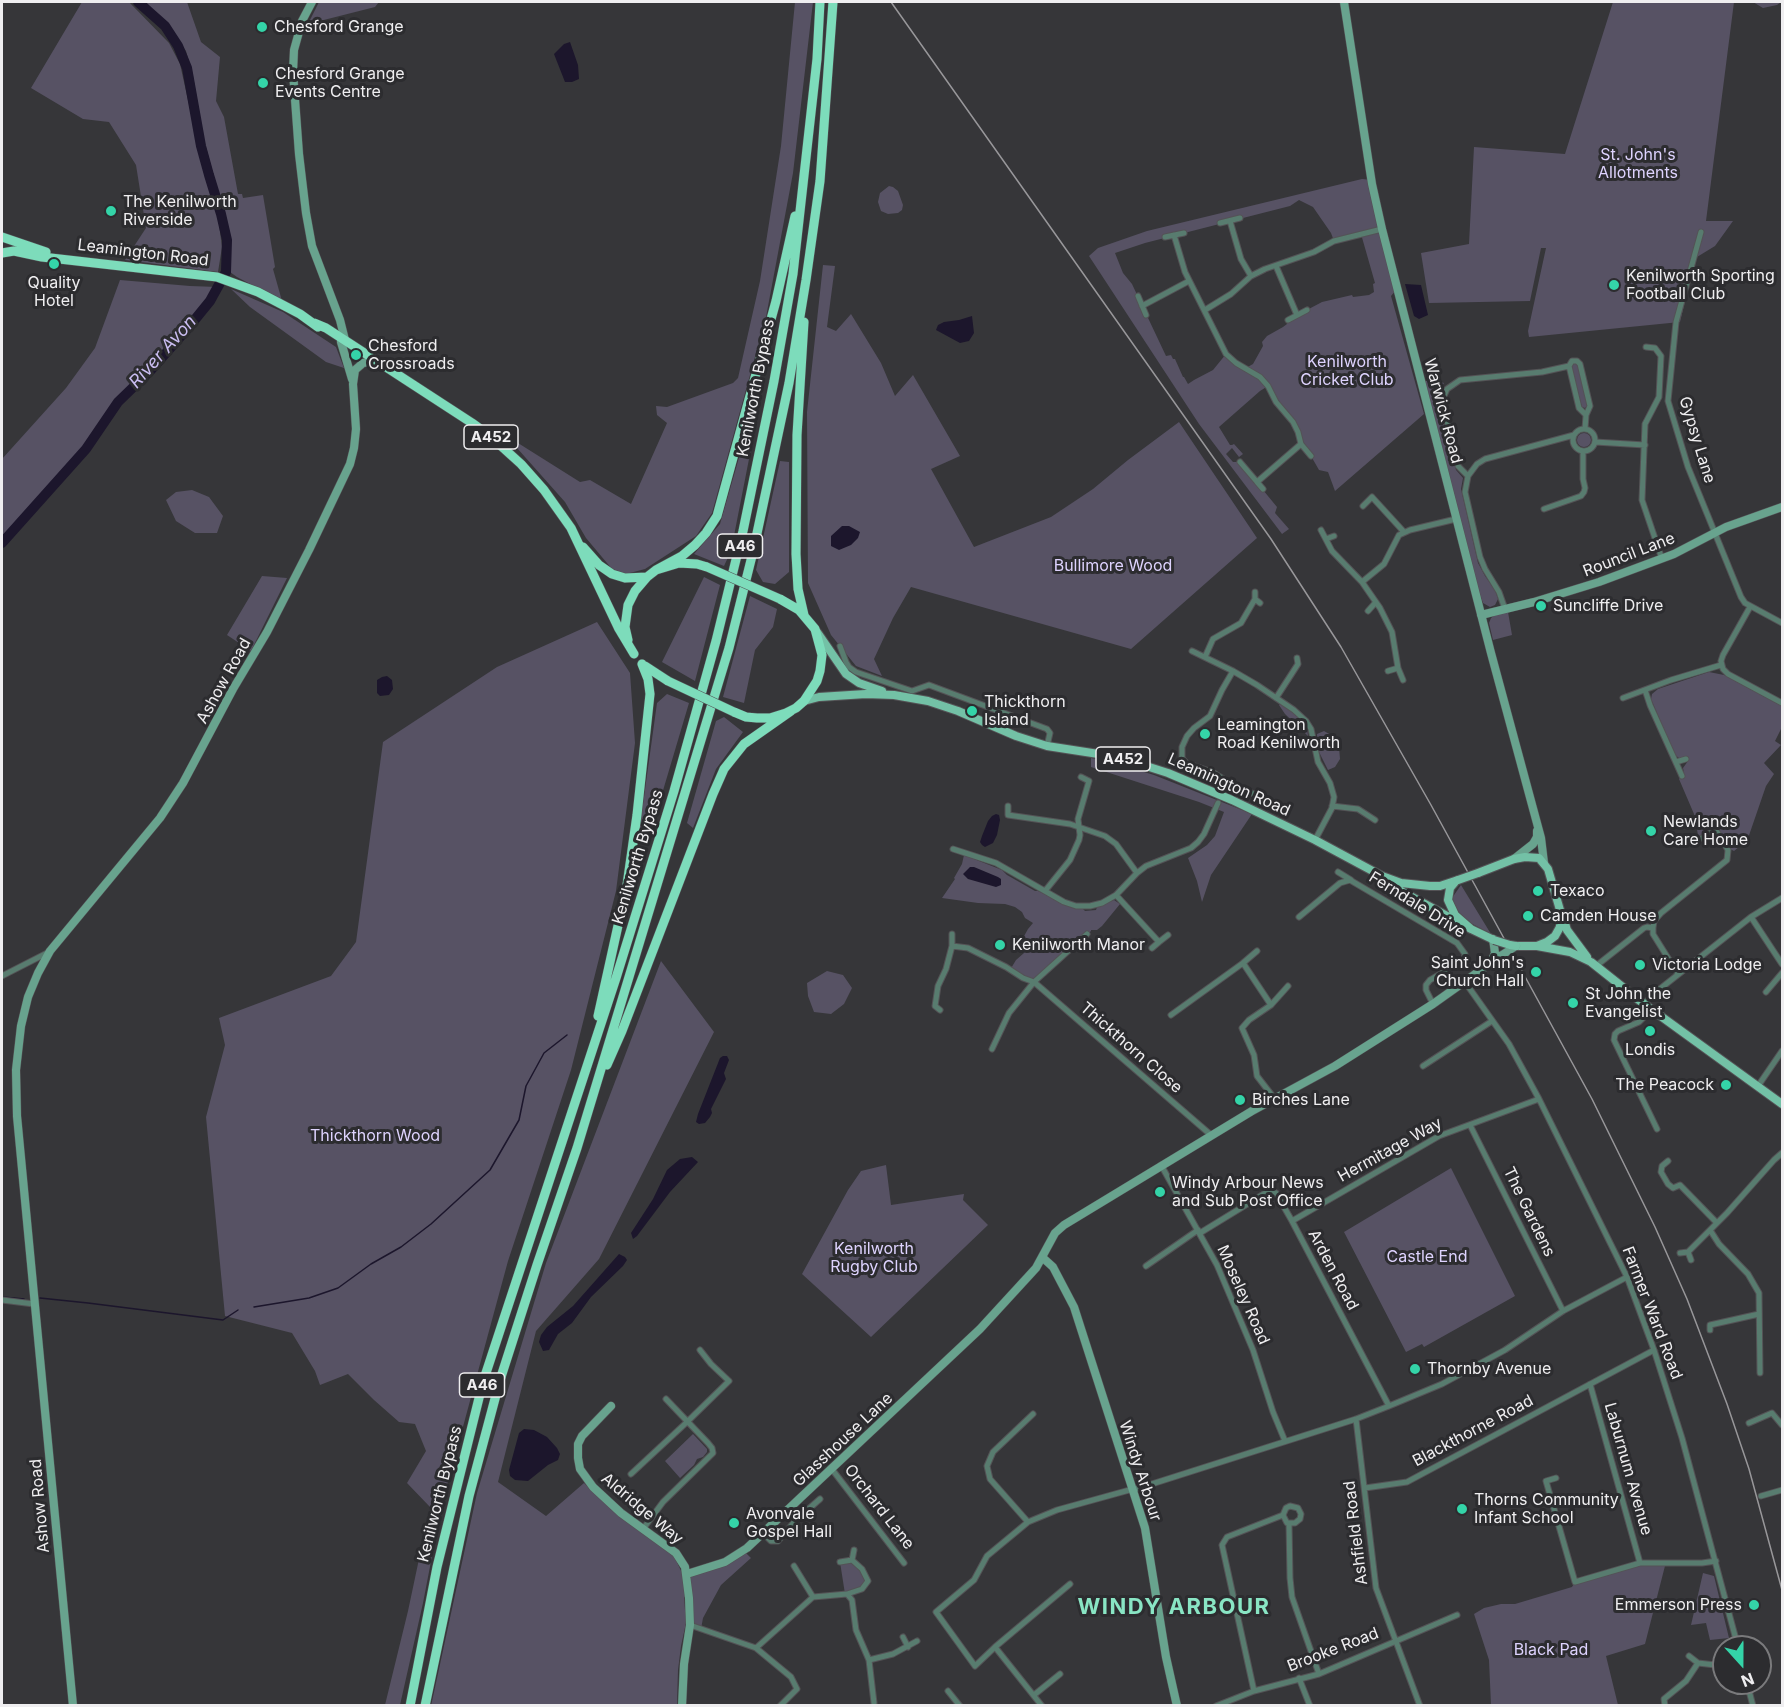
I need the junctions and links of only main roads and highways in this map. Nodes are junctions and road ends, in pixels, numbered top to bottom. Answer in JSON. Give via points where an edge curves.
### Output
{"nodes":[{"id":1,"x":820,"y":2,"type":"edge"},
{"id":2,"x":833,"y":2,"type":"edge"},
{"id":3,"x":805,"y":168,"type":"junction"},
{"id":4,"x":2,"y":237,"type":"edge"},
{"id":5,"x":2,"y":253,"type":"edge"},
{"id":6,"x":66,"y":258,"type":"junction"},
{"id":7,"x":806,"y":280,"type":"junction"},
{"id":8,"x":314,"y":323,"type":"junction"},
{"id":9,"x":343,"y":341,"type":"junction"},
{"id":10,"x":578,"y":541,"type":"junction"},
{"id":11,"x":656,"y":570,"type":"junction"},
{"id":12,"x":647,"y":577,"type":"junction"},
{"id":13,"x":804,"y":615,"type":"junction"},
{"id":14,"x":815,"y":629,"type":"junction"},
{"id":15,"x":634,"y":654,"type":"junction"},
{"id":16,"x":642,"y":663,"type":"junction"},
{"id":17,"x":894,"y":695,"type":"junction"},
{"id":18,"x":804,"y":701,"type":"junction"},
{"id":19,"x":791,"y":711,"type":"junction"},
{"id":20,"x":1357,"y":863,"type":"junction"},
{"id":21,"x":1458,"y":880,"type":"junction"},
{"id":22,"x":1560,"y":910,"type":"junction"},
{"id":23,"x":1471,"y":929,"type":"junction"},
{"id":24,"x":1537,"y":946,"type":"junction"},
{"id":25,"x":1593,"y":964,"type":"junction"},
{"id":26,"x":585,"y":1074,"type":"junction"},
{"id":27,"x":1782,"y":1104,"type":"edge"},
{"id":28,"x":589,"y":1109,"type":"junction"},
{"id":29,"x":410,"y":1706,"type":"edge"},
{"id":30,"x":425,"y":1706,"type":"edge"}],
"edges":[{"from":1,"to":3,"type":"highway","name":"Kenilworth Bypass","number":"A46"},
{"from":2,"to":7,"type":"highway","name":"Kenilworth Bypass","number":"A46","via":[[820,181]]},
{"from":3,"to":11,"type":"highway","via":[[776,301],[717,516],[695,545]]},
{"from":3,"to":26,"type":"highway","name":"Kenilworth Bypass","number":"A46","via":[[783,330],[741,542],[674,791]]},
{"from":4,"to":6,"type":"highway","name":"Leamington Road","number":"A452"},
{"from":5,"to":6,"type":"highway","name":"Leamington Road","number":"A452"},
{"from":6,"to":8,"type":"highway","name":"Leamington Road","number":"A452","via":[[206,275],[241,286]]},
{"from":7,"to":13,"type":"highway","via":[[797,435],[796,575]]},
{"from":7,"to":28,"type":"highway","name":"Kenilworth Bypass","number":"A46","via":[[769,484],[729,648]]},
{"from":8,"to":9,"type":"highway","name":"Leamington Road","number":"A452"},
{"from":8,"to":9,"type":"highway","name":"Leamington Road","number":"A452"},
{"from":9,"to":10,"type":"highway","name":"Leamington Road","number":"A452","via":[[506,449],[544,490]]},
{"from":10,"to":12,"type":"highway","name":"Leamington Road","number":"A452","via":[[612,574],[630,579]]},
{"from":10,"to":15,"type":"highway","name":"Leamington Road","number":"A452"},
{"from":11,"to":12,"type":"highway"},
{"from":11,"to":13,"type":"highway","bridge":true,"via":[[679,563],[707,567],[780,599]]},
{"from":12,"to":15,"type":"highway","via":[[635,591],[626,613],[626,631]]},
{"from":13,"to":14,"type":"highway"},
{"from":14,"to":17,"type":"main road","name":"Leamington Road","number":"A452","via":[[850,678]]},
{"from":14,"to":18,"type":"highway","via":[[821,648],[820,671]]},
{"from":15,"to":16,"type":"highway"},
{"from":16,"to":19,"type":"highway","bridge":true,"via":[[668,681],[746,717],[764,718]]},
{"from":16,"to":26,"type":"highway","via":[[650,694],[637,815],[627,885]]},
{"from":17,"to":18,"type":"main road","name":"Leamington Road","number":"A452","via":[[844,694]]},
{"from":17,"to":20,"type":"main road","name":"Leamington Road","number":"A452","via":[[928,701],[1047,746],[1159,769]]},
{"from":18,"to":19,"type":"highway"},
{"from":19,"to":28,"type":"highway","via":[[744,744],[724,769]]},
{"from":20,"to":21,"type":"main road","name":"Leamington Road","number":"A452","via":[[1412,886],[1440,886]]},
{"from":20,"to":23,"type":"main road","name":"Leamington Road","number":"A452"},
{"from":21,"to":22,"type":"main road","number":"A452","bridge":true,"via":[[1514,859],[1535,857],[1550,873]]},
{"from":21,"to":23,"type":"main road","number":"A452","via":[[1450,888],[1449,904]]},
{"from":22,"to":24,"type":"main road","via":[[1558,931]]},
{"from":22,"to":25,"type":"main road","number":"A452","via":[[1567,930]]},
{"from":23,"to":24,"type":"main road","number":"A452","bridge":true,"via":[[1510,945]]},
{"from":24,"to":25,"type":"main road","number":"A452","via":[[1570,952]]},
{"from":25,"to":27,"type":"main road","number":"A452"},
{"from":26,"to":29,"type":"highway","name":"Kenilworth Bypass","number":"A46","via":[[483,1382],[437,1567]]},
{"from":28,"to":30,"type":"highway","name":"Kenilworth Bypass","number":"A46","via":[[500,1380],[468,1496]]}]}
